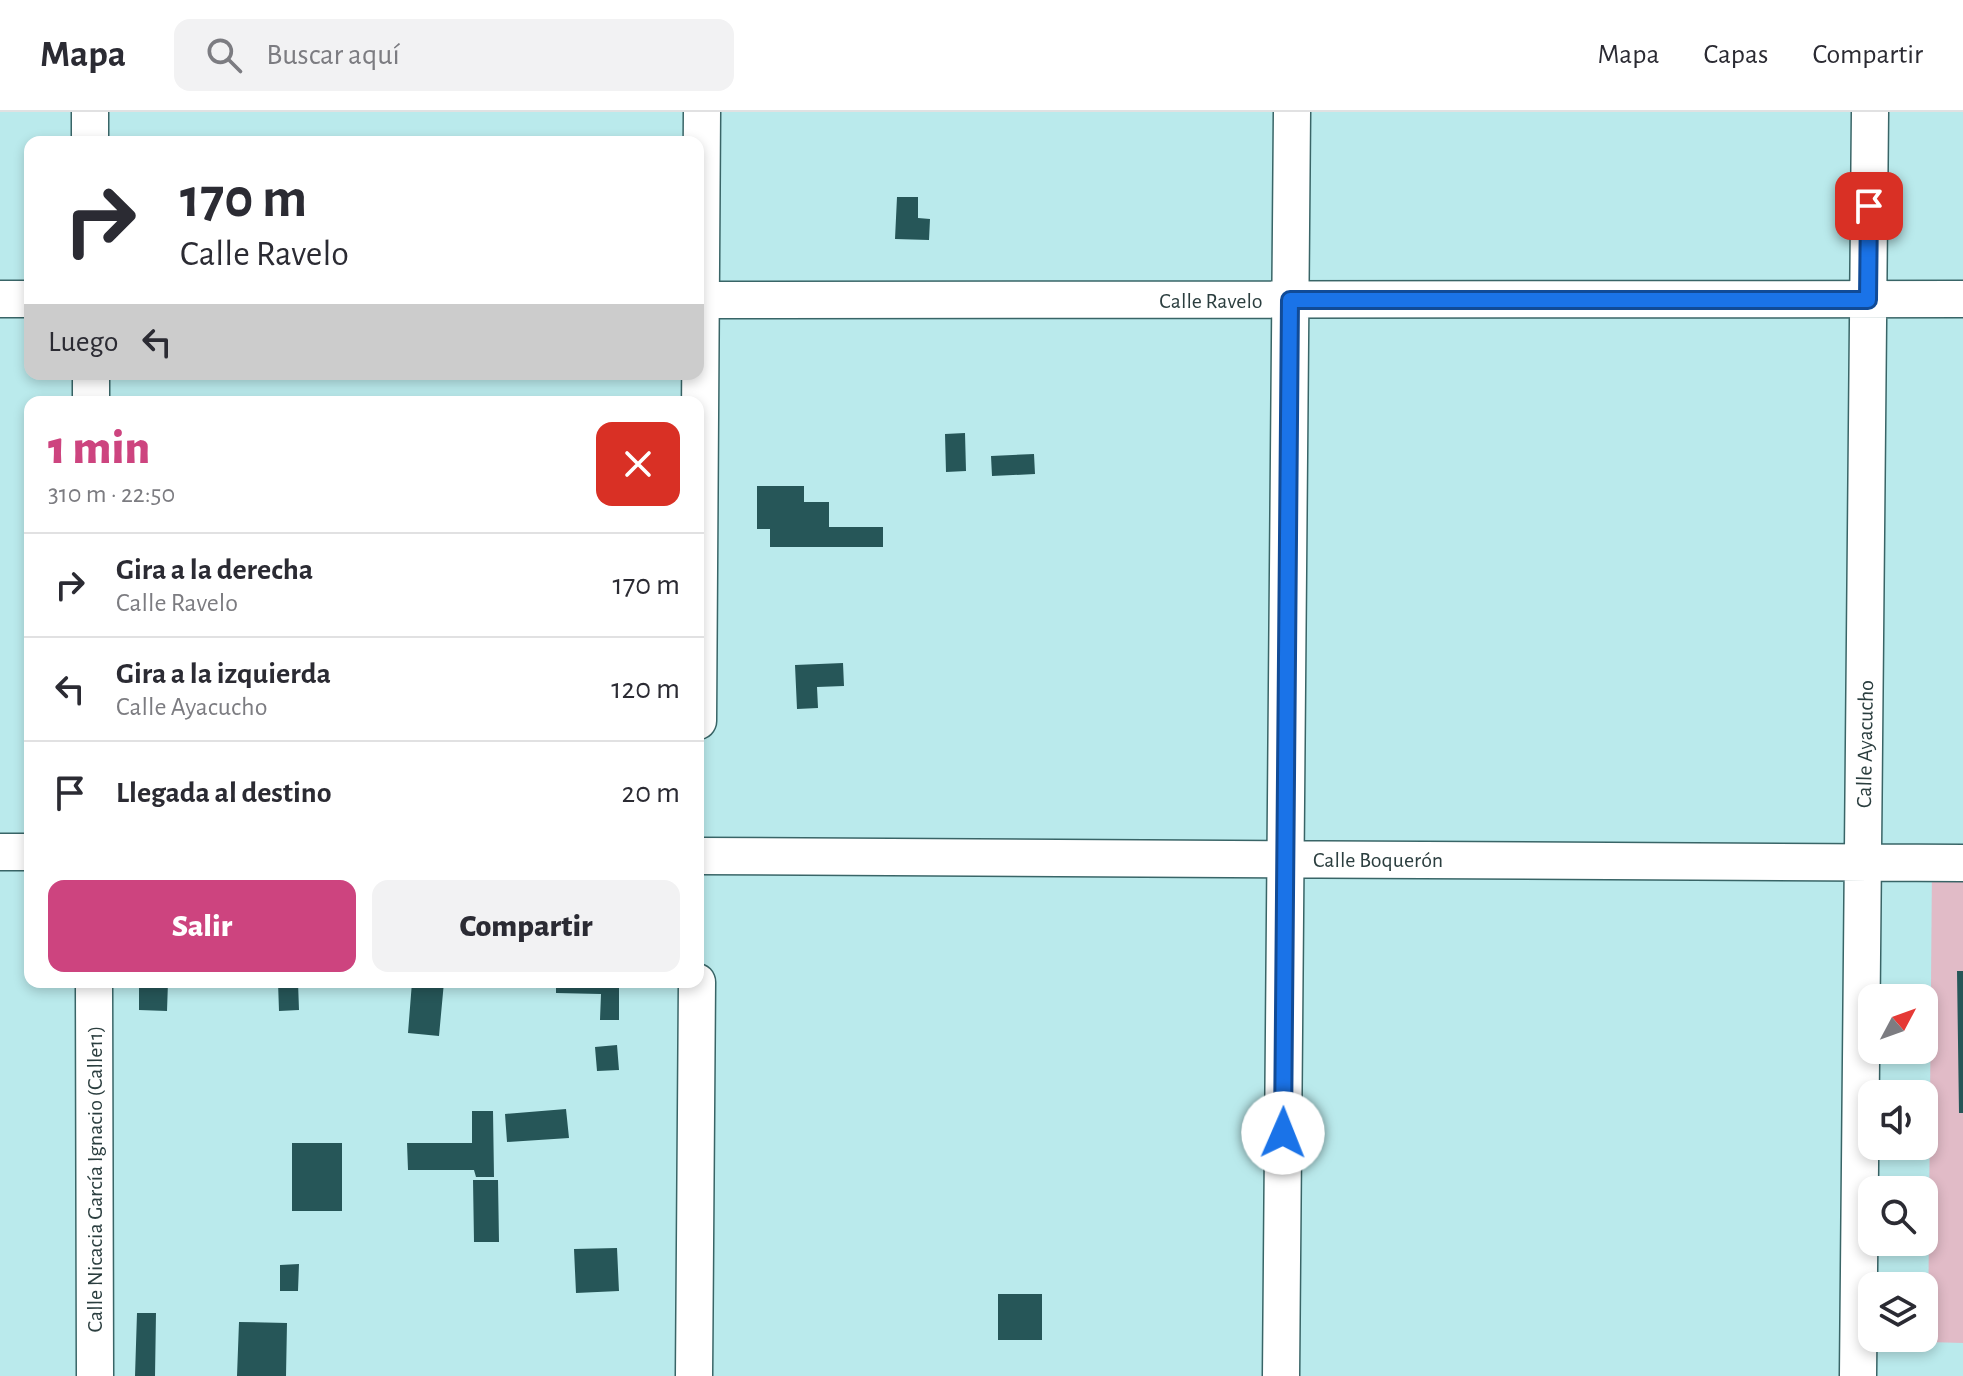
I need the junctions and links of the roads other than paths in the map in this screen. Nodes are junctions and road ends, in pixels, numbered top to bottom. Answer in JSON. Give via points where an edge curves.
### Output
{"nodes":[{"id":1,"x":90,"y":112,"type":"edge"},
{"id":2,"x":702,"y":112,"type":"edge"},
{"id":3,"x":1292,"y":112,"type":"edge"},
{"id":4,"x":1870,"y":112,"type":"edge"},
{"id":5,"x":90,"y":136,"type":"edge"},
{"id":6,"x":702,"y":136,"type":"edge"},
{"id":7,"x":0,"y":299,"type":"edge"},
{"id":8,"x":24,"y":299,"type":"edge"},
{"id":9,"x":1963,"y":299,"type":"edge"},
{"id":10,"x":704,"y":300,"type":"edge"},
{"id":11,"x":1290,"y":300,"type":"junction"},
{"id":12,"x":1868,"y":300,"type":"junction"},
{"id":13,"x":0,"y":852,"type":"edge"},
{"id":14,"x":24,"y":852,"type":"edge"},
{"id":15,"x":704,"y":856,"type":"edge"},
{"id":16,"x":1285,"y":859,"type":"junction"},
{"id":17,"x":1863,"y":862,"type":"junction"},
{"id":18,"x":1963,"y":863,"type":"edge"},
{"id":19,"x":94,"y":988,"type":"edge"},
{"id":20,"x":697,"y":988,"type":"edge"},
{"id":21,"x":95,"y":1376,"type":"edge"},
{"id":22,"x":694,"y":1376,"type":"edge"},
{"id":23,"x":1281,"y":1376,"type":"edge"},
{"id":24,"x":1858,"y":1376,"type":"edge"}],
"edges":[{"from":1,"to":5,"type":"street"},
{"from":2,"to":6,"type":"street"},
{"from":3,"to":11,"type":"street"},
{"from":4,"to":12,"type":"street","name":"Calle Ayacucho"},
{"from":7,"to":8,"type":"street"},
{"from":9,"to":12,"type":"street","name":"Calle Ravelo"},
{"from":10,"to":11,"type":"street","name":"Calle Ravelo"},
{"from":11,"to":12,"type":"street","name":"Calle Ravelo"},
{"from":11,"to":16,"type":"street"},
{"from":12,"to":17,"type":"street","name":"Calle Ayacucho"},
{"from":13,"to":14,"type":"street"},
{"from":15,"to":16,"type":"street","name":"Calle Boquerón"},
{"from":16,"to":17,"type":"street","name":"Calle Boquerón"},
{"from":16,"to":23,"type":"street"},
{"from":17,"to":18,"type":"street","name":"Calle Boquerón"},
{"from":17,"to":24,"type":"street","name":"Calle Ayacucho"},
{"from":19,"to":21,"type":"street","name":"Calle Nicacia García Ignacio (Calle11)"},
{"from":20,"to":22,"type":"street"}]}
